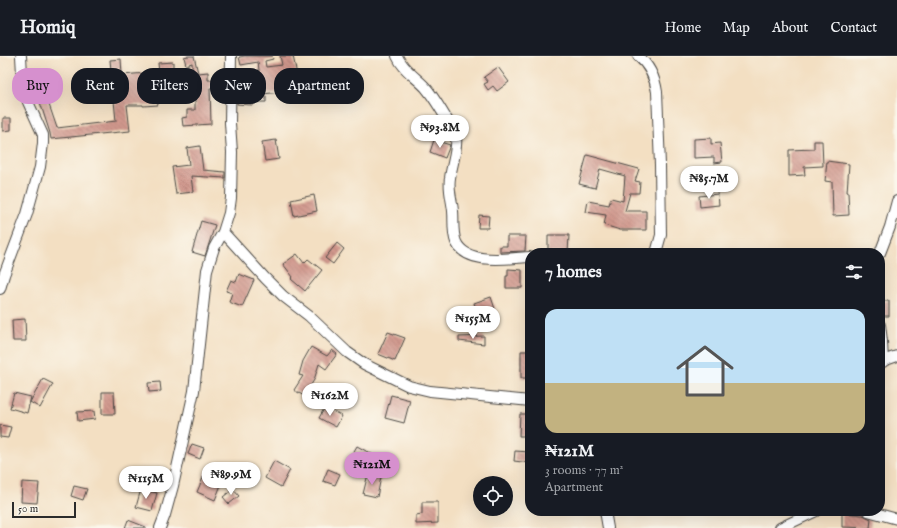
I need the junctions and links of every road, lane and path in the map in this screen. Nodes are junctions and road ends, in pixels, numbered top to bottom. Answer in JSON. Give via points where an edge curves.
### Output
{"nodes":[{"id":1,"x":22,"y":56,"type":"edge"},
{"id":2,"x":231,"y":56,"type":"edge"},
{"id":3,"x":397,"y":56,"type":"edge"},
{"id":4,"x":638,"y":56,"type":"edge"},
{"id":5,"x":897,"y":201,"type":"edge"},
{"id":6,"x":223,"y":232,"type":"junction"},
{"id":7,"x":657,"y":248,"type":"edge"},
{"id":8,"x":882,"y":248,"type":"edge"},
{"id":9,"x":525,"y":257,"type":"edge"},
{"id":10,"x":0,"y":289,"type":"edge"},
{"id":11,"x":897,"y":356,"type":"edge"},
{"id":12,"x":885,"y":361,"type":"edge"},
{"id":13,"x":525,"y":400,"type":"edge"},
{"id":14,"x":606,"y":516,"type":"edge"},
{"id":15,"x":805,"y":516,"type":"edge"},
{"id":16,"x":885,"y":516,"type":"edge"},
{"id":17,"x":897,"y":519,"type":"edge"},
{"id":18,"x":160,"y":528,"type":"edge"},
{"id":19,"x":608,"y":528,"type":"edge"},
{"id":20,"x":780,"y":528,"type":"edge"}],
"edges":[{"from":1,"to":10,"type":"street","via":[[22,74],[28,102],[43,135],[43,143],[40,167],[27,214]]},
{"from":2,"to":6,"type":"street","via":[[231,198]]},
{"from":3,"to":9,"type":"street","via":[[411,75],[426,88],[456,135],[449,190],[456,242],[469,255],[480,258]]},
{"from":4,"to":7,"type":"street","via":[[651,71],[657,92],[661,235]]},
{"from":5,"to":8,"type":"street"},
{"from":6,"to":13,"type":"street","via":[[283,296],[364,364],[409,386],[430,391]]},
{"from":6,"to":18,"type":"street","via":[[214,248],[207,270],[194,391],[174,486]]},
{"from":11,"to":12,"type":"street"},
{"from":14,"to":19,"type":"street"},
{"from":15,"to":20,"type":"street"},
{"from":16,"to":17,"type":"street"}]}
